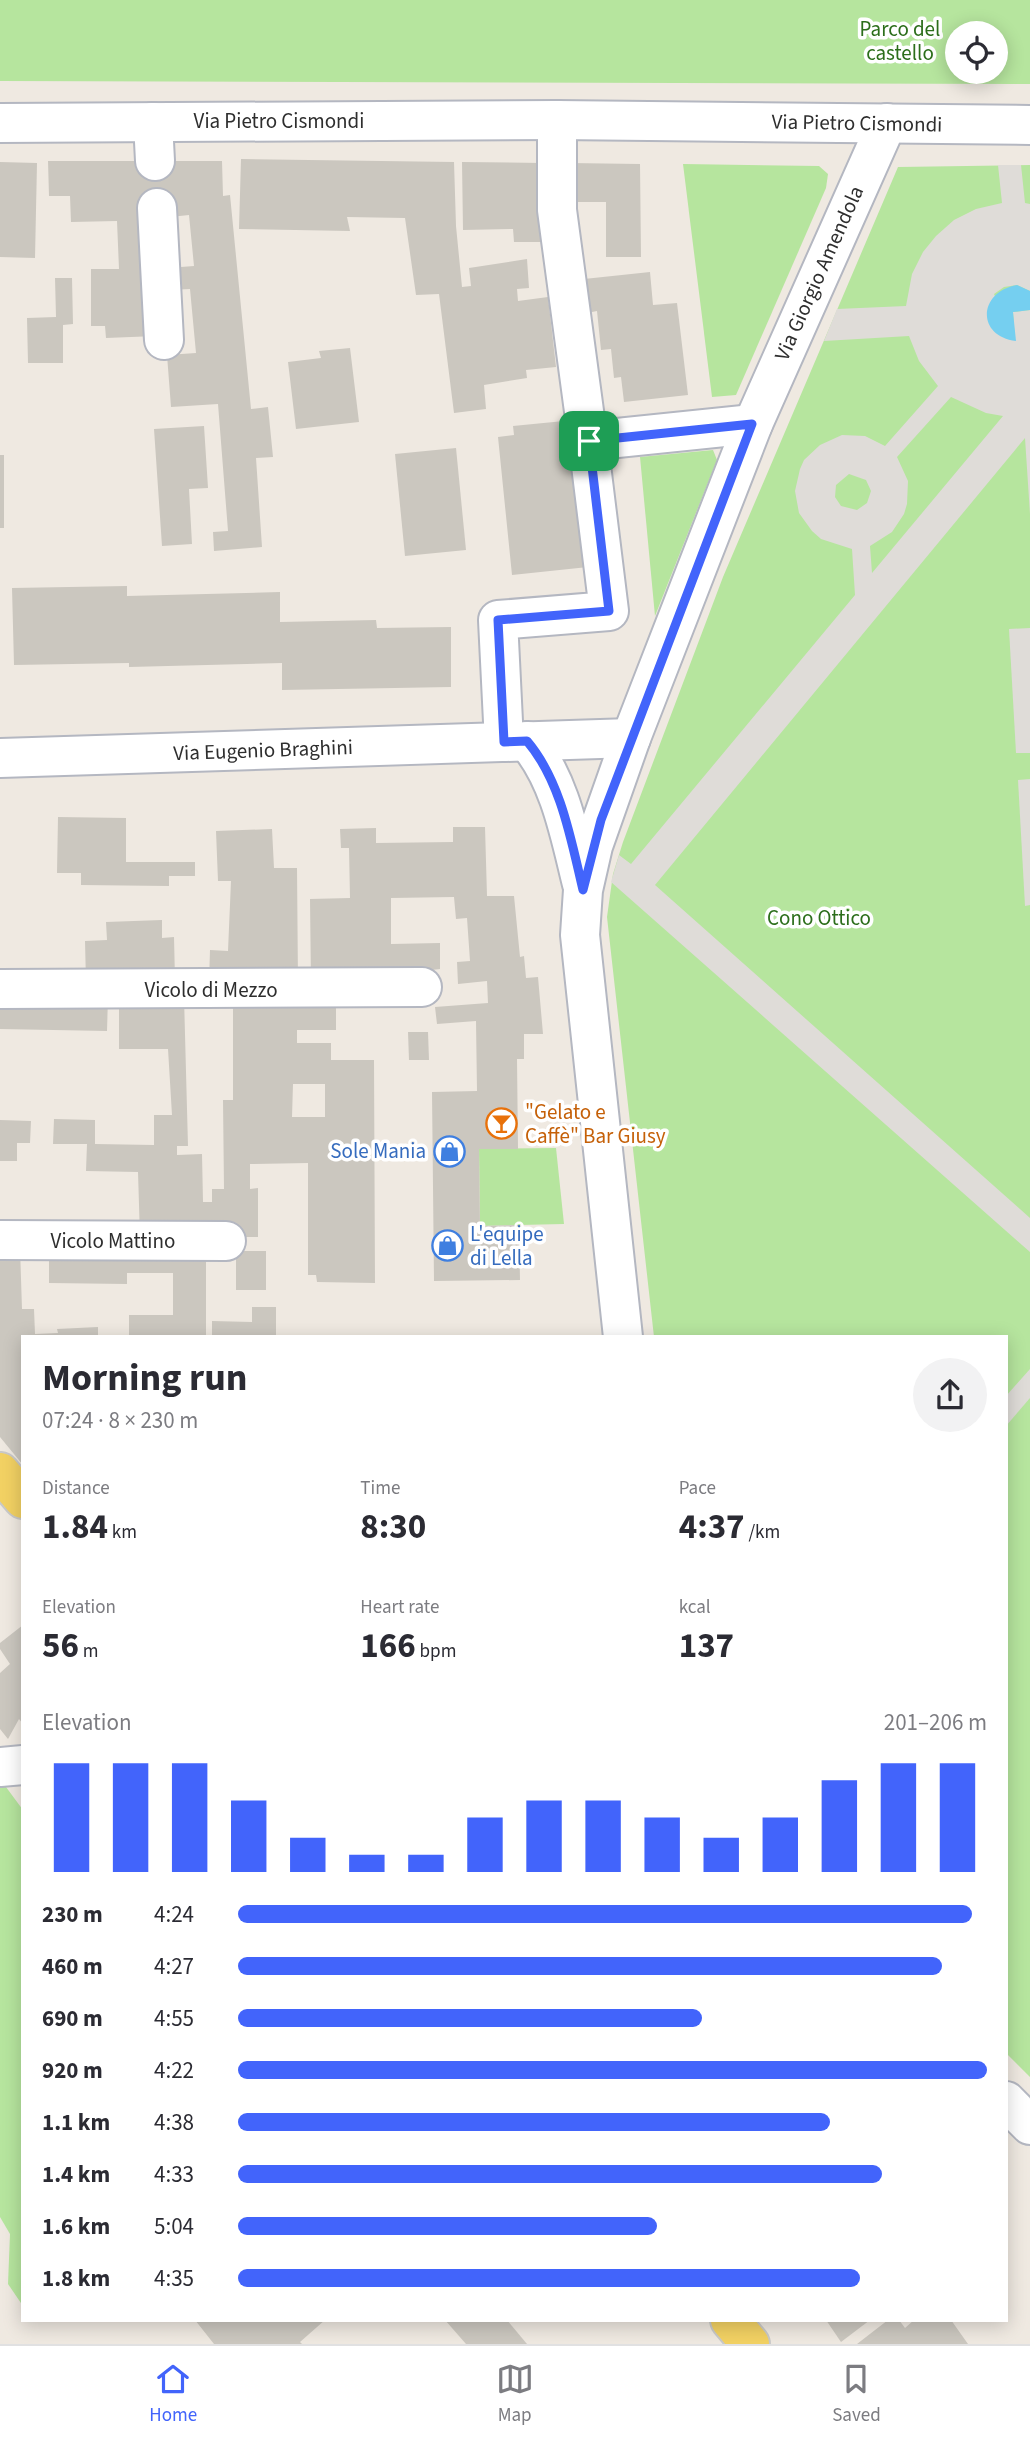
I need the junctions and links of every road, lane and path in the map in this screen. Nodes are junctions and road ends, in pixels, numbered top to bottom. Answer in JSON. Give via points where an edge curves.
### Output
{"nodes":[{"id":1,"x":557,"y":120,"type":"junction"},
{"id":2,"x":153,"y":122,"type":"junction"},
{"id":3,"x":0,"y":123,"type":"edge"},
{"id":4,"x":887,"y":123,"type":"junction"},
{"id":5,"x":1030,"y":125,"type":"edge"},
{"id":6,"x":155,"y":161,"type":"dead end"},
{"id":7,"x":157,"y":208,"type":"dead end"},
{"id":8,"x":164,"y":340,"type":"dead end"},
{"id":9,"x":752,"y":424,"type":"junction"},
{"id":10,"x":589,"y":441,"type":"junction"},
{"id":11,"x":631,"y":738,"type":"junction"},
{"id":12,"x":515,"y":742,"type":"junction"},
{"id":13,"x":0,"y":758,"type":"edge"},
{"id":14,"x":583,"y":890,"type":"junction"},
{"id":15,"x":422,"y":987,"type":"dead end"},
{"id":16,"x":0,"y":989,"type":"edge"},
{"id":17,"x":0,"y":1240,"type":"edge"},
{"id":18,"x":226,"y":1241,"type":"dead end"},
{"id":19,"x":623,"y":1335,"type":"edge"},
{"id":20,"x":0,"y":1472,"type":"edge"},
{"id":21,"x":21,"y":1497,"type":"edge"},
{"id":22,"x":21,"y":1765,"type":"edge"},
{"id":23,"x":0,"y":1767,"type":"edge"},
{"id":24,"x":1008,"y":2103,"type":"edge"},
{"id":25,"x":1030,"y":2125,"type":"edge"},
{"id":26,"x":732,"y":2322,"type":"edge"},
{"id":27,"x":750,"y":2344,"type":"edge"}],
"edges":[{"from":1,"to":2,"type":"street","name":"Via Pietro Cismondi"},
{"from":1,"to":4,"type":"street","name":"Via Pietro Cismondi"},
{"from":1,"to":10,"type":"street","via":[[558,210]]},
{"from":2,"to":3,"type":"street","name":"Via Pietro Cismondi"},
{"from":2,"to":6,"type":"street"},
{"from":4,"to":5,"type":"street","name":"Via Pietro Cismondi"},
{"from":4,"to":9,"type":"street","name":"Via Giorgio Amendola"},
{"from":7,"to":8,"type":"street"},
{"from":9,"to":10,"type":"street"},
{"from":9,"to":11,"type":"street","name":"Via Giorgio Amendola"},
{"from":10,"to":12,"type":"street","via":[[609,611],[498,620]]},
{"from":11,"to":12,"type":"street","name":"Via Eugenio Braghini"},
{"from":11,"to":14,"type":"street","name":"Via Giorgio Amendola","via":[[601,820]]},
{"from":12,"to":13,"type":"street","name":"Via Eugenio Braghini"},
{"from":12,"to":14,"type":"street","via":[[543,761],[569,833]]},
{"from":14,"to":19,"type":"street","name":"Via Giorgio Amendola","via":[[580,935]]},
{"from":15,"to":16,"type":"street","name":"Vicolo di Mezzo"},
{"from":17,"to":18,"type":"street","name":"Vicolo Mattino"},
{"from":20,"to":21,"type":"main road"},
{"from":22,"to":23,"type":"street"},
{"from":24,"to":25,"type":"street"},
{"from":26,"to":27,"type":"main road"}]}
